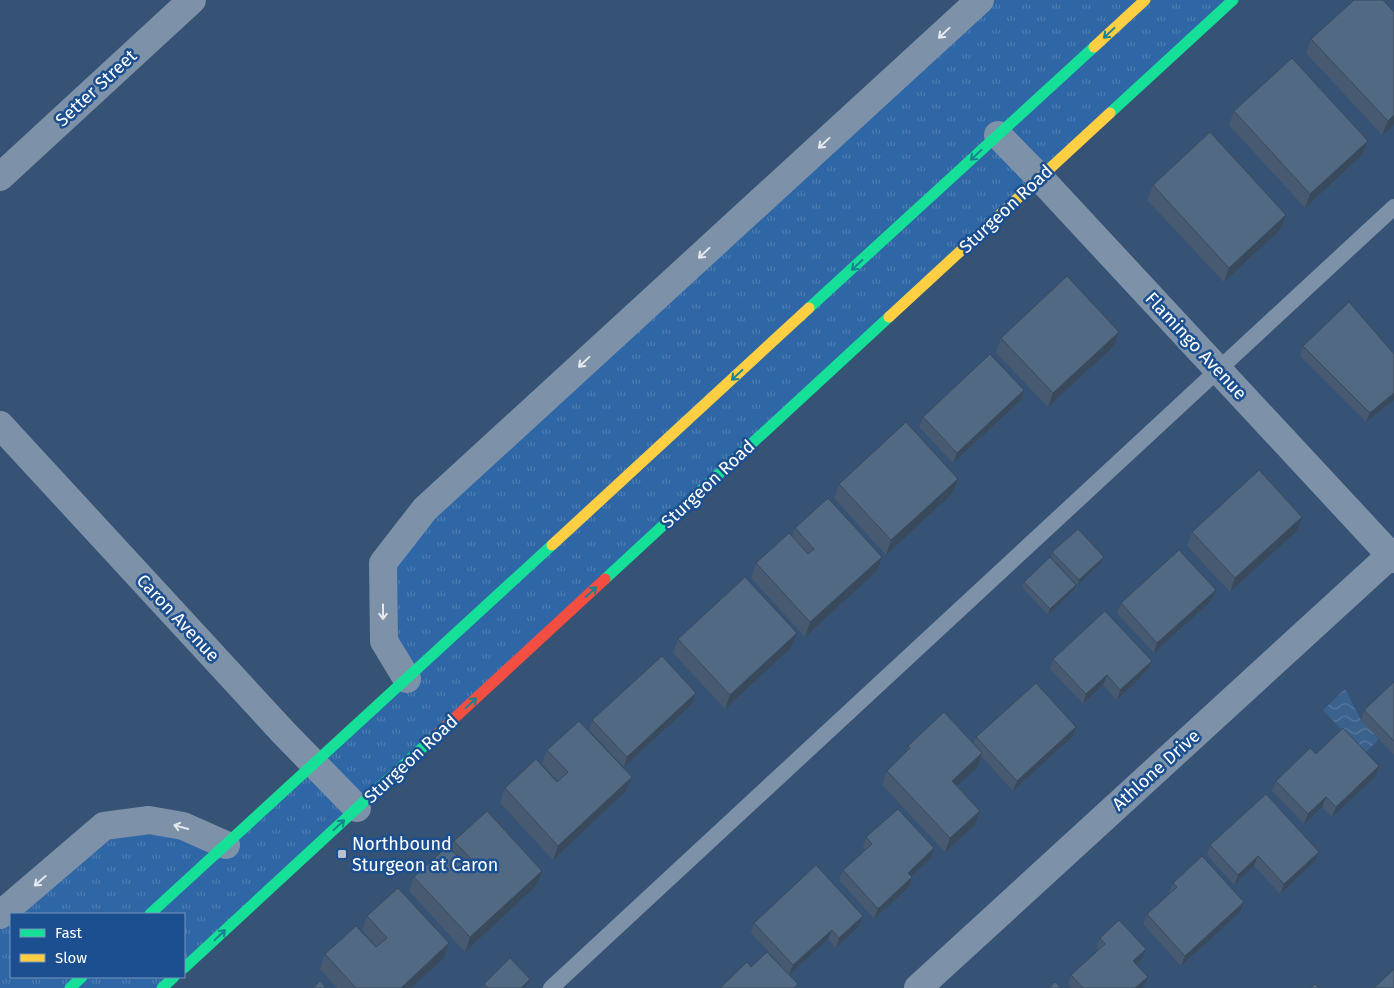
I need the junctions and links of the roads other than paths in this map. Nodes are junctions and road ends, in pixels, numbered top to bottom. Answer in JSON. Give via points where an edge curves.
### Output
{"nodes":[{"id":1,"x":192,"y":0,"type":"edge"},
{"id":2,"x":980,"y":0,"type":"edge"},
{"id":3,"x":1144,"y":0,"type":"edge"},
{"id":4,"x":1233,"y":0,"type":"edge"},
{"id":5,"x":998,"y":135,"type":"junction"},
{"id":6,"x":0,"y":177,"type":"edge"},
{"id":7,"x":1040,"y":178,"type":"junction"},
{"id":8,"x":1394,"y":207,"type":"edge"},
{"id":9,"x":1218,"y":370,"type":"junction"},
{"id":10,"x":0,"y":425,"type":"edge"},
{"id":11,"x":1393,"y":555,"type":"edge"},
{"id":12,"x":407,"y":679,"type":"junction"},
{"id":13,"x":315,"y":763,"type":"junction"},
{"id":14,"x":357,"y":808,"type":"junction"},
{"id":15,"x":226,"y":845,"type":"junction"},
{"id":16,"x":151,"y":913,"type":"edge"},
{"id":17,"x":0,"y":915,"type":"edge"},
{"id":18,"x":185,"y":967,"type":"edge"},
{"id":19,"x":81,"y":978,"type":"edge"},
{"id":20,"x":173,"y":978,"type":"edge"},
{"id":21,"x":70,"y":988,"type":"edge"},
{"id":22,"x":162,"y":988,"type":"edge"},
{"id":23,"x":550,"y":988,"type":"edge"},
{"id":24,"x":918,"y":988,"type":"edge"}],
"edges":[{"from":1,"to":6,"type":"street","name":"Setter Street"},
{"from":2,"to":12,"type":"street","one_way":true,"via":[[425,509],[383,563],[384,641]]},
{"from":3,"to":5,"type":"main road","one_way":true},
{"from":4,"to":7,"type":"main road","name":"Sturgeon Road"},
{"from":5,"to":7,"type":"street","name":"Flamingo Avenue"},
{"from":5,"to":12,"type":"main road","one_way":true},
{"from":7,"to":9,"type":"street","name":"Flamingo Avenue"},
{"from":14,"to":7,"type":"main road","name":"Sturgeon Road","one_way":true},
{"from":8,"to":9,"type":"lane"},
{"from":9,"to":11,"type":"street","name":"Flamingo Avenue"},
{"from":9,"to":23,"type":"lane"},
{"from":10,"to":13,"type":"street","name":"Caron Avenue"},
{"from":11,"to":24,"type":"street","name":"Athlone Drive"},
{"from":12,"to":13,"type":"main road"},
{"from":13,"to":14,"type":"street","name":"Caron Avenue"},
{"from":13,"to":15,"type":"main road"},
{"from":18,"to":14,"type":"main road","name":"Sturgeon Road","one_way":true},
{"from":15,"to":16,"type":"main road"},
{"from":15,"to":17,"type":"street","one_way":true,"via":[[183,826],[149,820],[104,826]]},
{"from":19,"to":21,"type":"main road"},
{"from":20,"to":22,"type":"main road"}]}
